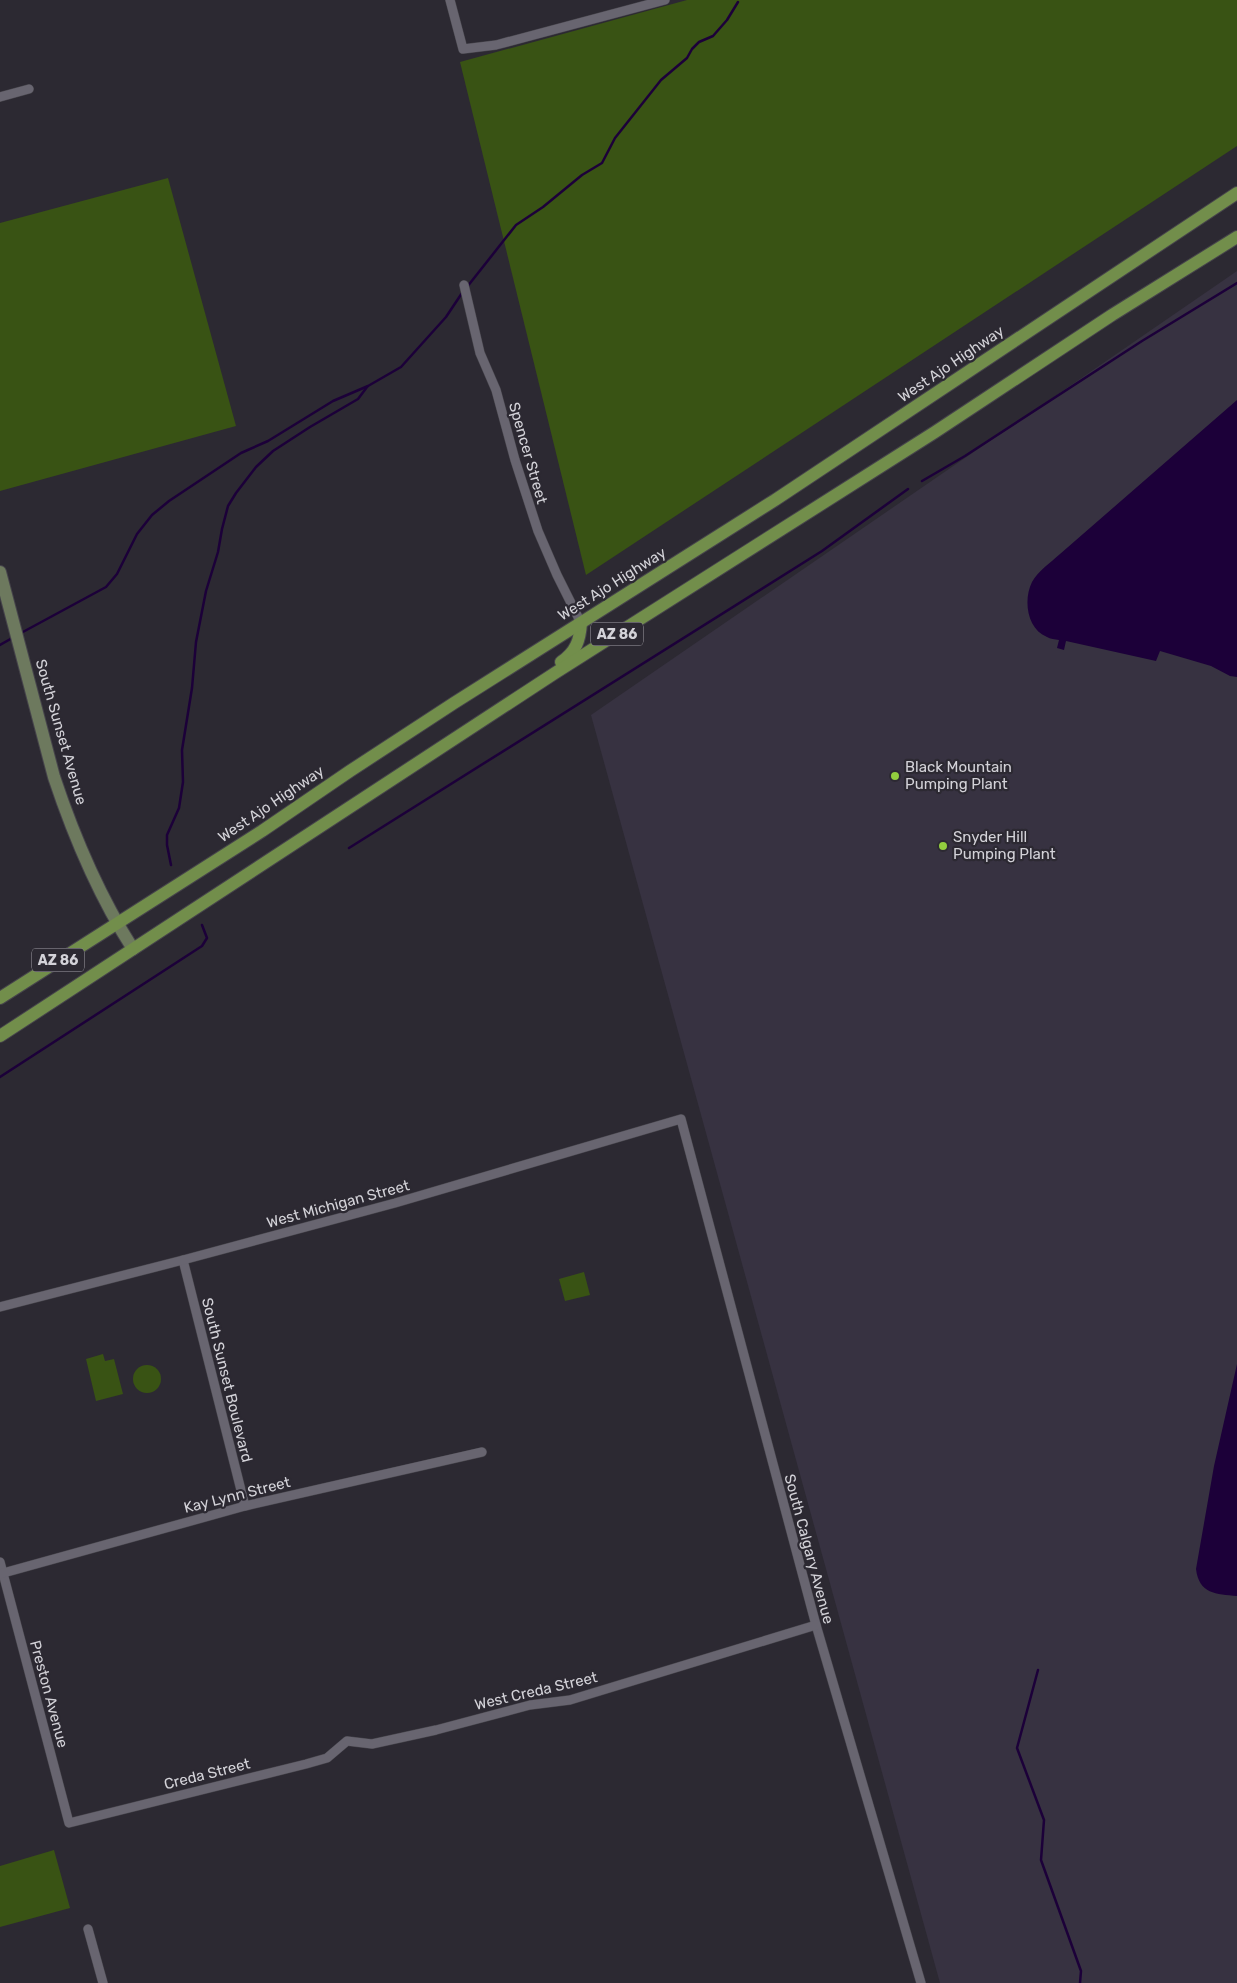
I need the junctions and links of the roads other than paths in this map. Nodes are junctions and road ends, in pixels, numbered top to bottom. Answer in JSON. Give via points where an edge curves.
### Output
{"nodes":[{"id":1,"x":450,"y":0,"type":"edge"},
{"id":2,"x":665,"y":0,"type":"edge"},
{"id":3,"x":30,"y":89,"type":"dead end"},
{"id":4,"x":0,"y":97,"type":"edge"},
{"id":5,"x":1237,"y":193,"type":"edge"},
{"id":6,"x":1237,"y":237,"type":"edge"},
{"id":7,"x":464,"y":285,"type":"dead end"},
{"id":8,"x":0,"y":572,"type":"edge"},
{"id":9,"x":581,"y":623,"type":"junction"},
{"id":10,"x":514,"y":700,"type":"junction"},
{"id":11,"x":116,"y":923,"type":"junction"},
{"id":12,"x":133,"y":949,"type":"junction"},
{"id":13,"x":0,"y":998,"type":"edge"},
{"id":14,"x":0,"y":1036,"type":"edge"},
{"id":15,"x":680,"y":1119,"type":"joint"},
{"id":16,"x":183,"y":1260,"type":"junction"},
{"id":17,"x":0,"y":1307,"type":"edge"},
{"id":18,"x":482,"y":1452,"type":"dead end"},
{"id":19,"x":245,"y":1506,"type":"junction"},
{"id":20,"x":0,"y":1562,"type":"edge"},
{"id":21,"x":1,"y":1573,"type":"edge"},
{"id":22,"x":816,"y":1625,"type":"junction"},
{"id":23,"x":347,"y":1741,"type":"joint"},
{"id":24,"x":69,"y":1823,"type":"joint"},
{"id":25,"x":88,"y":1929,"type":"dead end"},
{"id":26,"x":104,"y":1983,"type":"edge"},
{"id":27,"x":921,"y":1983,"type":"edge"}],
"edges":[{"from":1,"to":2,"type":"street","via":[[463,49],[496,45]]},
{"from":3,"to":4,"type":"street"},
{"from":5,"to":9,"type":"main road","name":"West Ajo Highway","number":"AZ 86","via":[[783,495]]},
{"from":6,"to":10,"type":"main road","number":"AZ 86"},
{"from":7,"to":9,"type":"street","name":"Spencer Street","via":[[480,353],[496,390],[538,531]]},
{"from":8,"to":11,"type":"street","name":"South Sunset Avenue","via":[[64,808]]},
{"from":9,"to":10,"type":"main road","via":[[578,646],[568,658],[520,689]]},
{"from":9,"to":11,"type":"main road","name":"West Ajo Highway","number":"AZ 86"},
{"from":10,"to":12,"type":"main road","number":"AZ 86"},
{"from":11,"to":12,"type":"street","name":"South Sunset Avenue"},
{"from":11,"to":13,"type":"main road","name":"West Ajo Highway","number":"AZ 86"},
{"from":12,"to":14,"type":"main road","number":"AZ 86"},
{"from":15,"to":16,"type":"street","name":"West Michigan Street","via":[[395,1203]]},
{"from":15,"to":22,"type":"street","name":"South Calgary Avenue"},
{"from":16,"to":17,"type":"street","name":"West Michigan Street"},
{"from":16,"to":19,"type":"street","name":"South Sunset Boulevard"},
{"from":18,"to":19,"type":"street","name":"Kay Lynn Street"},
{"from":19,"to":21,"type":"street","name":"Kay Lynn Street"},
{"from":20,"to":21,"type":"street","name":"Preston Avenue"},
{"from":21,"to":24,"type":"street","name":"Preston Avenue"},
{"from":22,"to":23,"type":"street","name":"West Creda Street","via":[[570,1700],[530,1705],[372,1744]]},
{"from":22,"to":27,"type":"street","name":"South Calgary Avenue"},
{"from":23,"to":24,"type":"street","name":"Creda Street","via":[[327,1758]]},
{"from":25,"to":26,"type":"street"}]}
